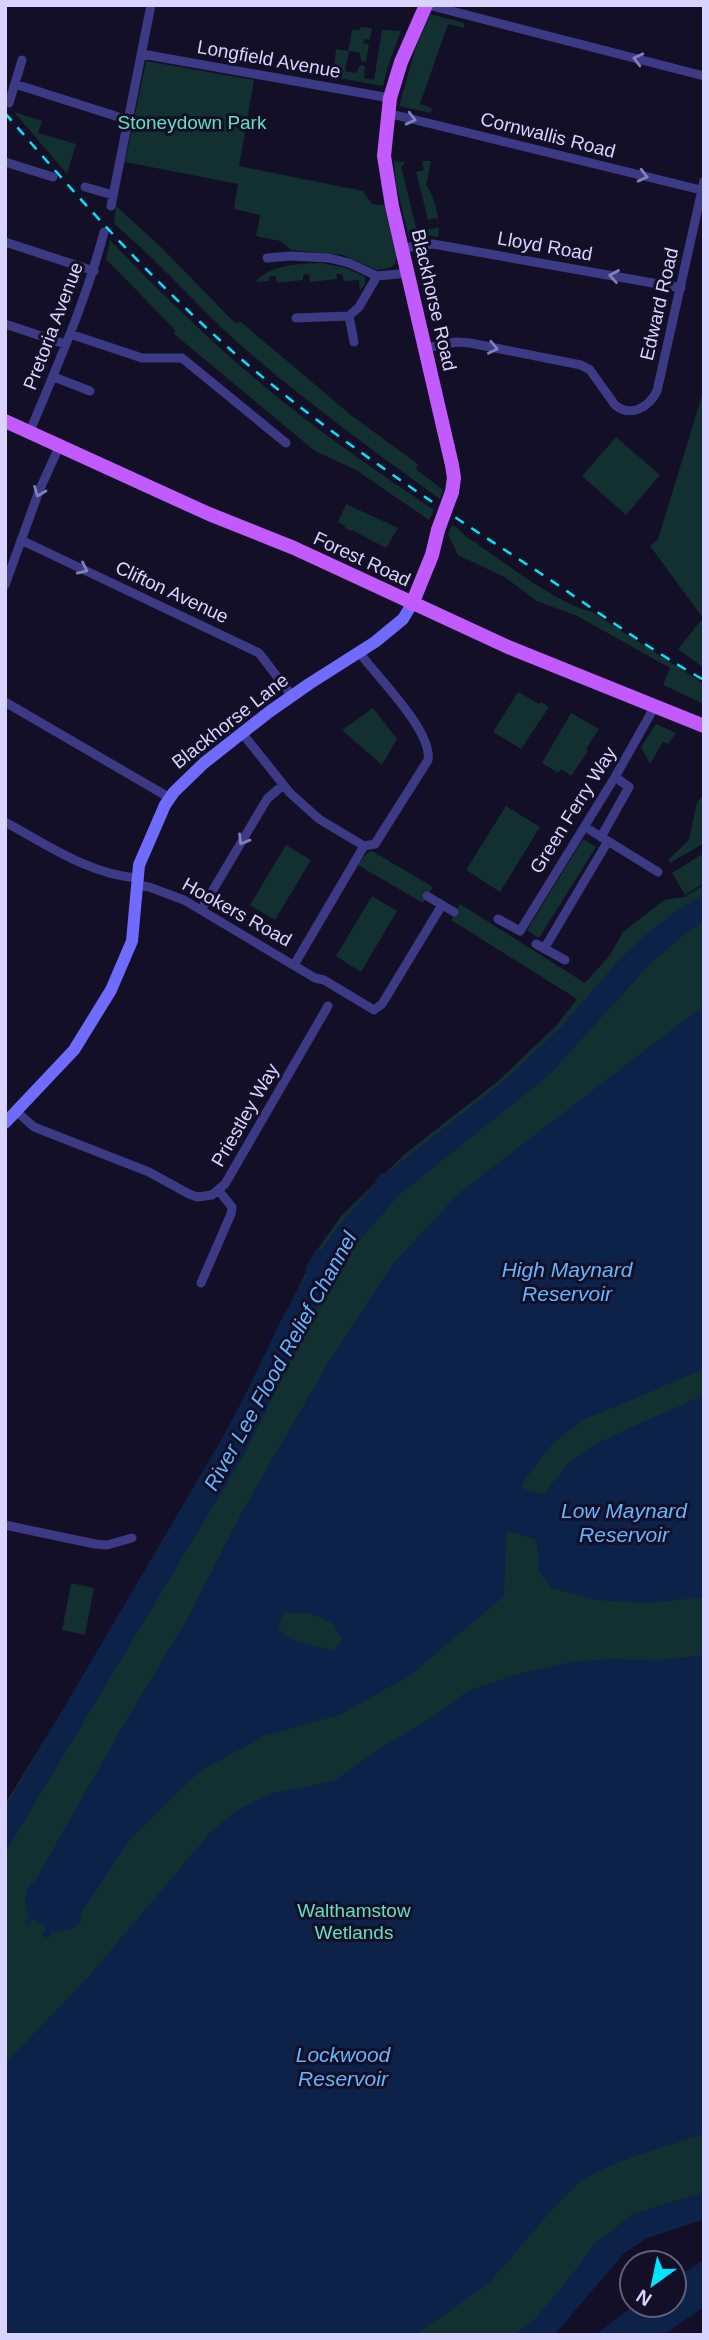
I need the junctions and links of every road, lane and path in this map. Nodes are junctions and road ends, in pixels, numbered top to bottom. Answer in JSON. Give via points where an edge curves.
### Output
{"nodes":[{"id":1,"x":150,"y":5,"type":"edge"},
{"id":2,"x":427,"y":5,"type":"edge"},
{"id":3,"x":142,"y":54,"type":"junction"},
{"id":4,"x":22,"y":60,"type":"dead end"},
{"id":5,"x":704,"y":76,"type":"edge"},
{"id":6,"x":11,"y":87,"type":"edge"},
{"id":7,"x":390,"y":98,"type":"junction"},
{"id":8,"x":9,"y":103,"type":"dead end"},
{"id":9,"x":387,"y":113,"type":"junction"},
{"id":10,"x":128,"y":120,"type":"junction"},
{"id":11,"x":5,"y":162,"type":"edge"},
{"id":12,"x":53,"y":177,"type":"dead end"},
{"id":13,"x":703,"y":185,"type":"edge"},
{"id":14,"x":85,"y":187,"type":"dead end"},
{"id":15,"x":113,"y":195,"type":"junction"},
{"id":16,"x":111,"y":206,"type":"dead end"},
{"id":17,"x":104,"y":232,"type":"dead end"},
{"id":18,"x":5,"y":242,"type":"edge"},
{"id":19,"x":403,"y":248,"type":"junction"},
{"id":20,"x":267,"y":258,"type":"dead end"},
{"id":21,"x":94,"y":271,"type":"junction"},
{"id":22,"x":409,"y":273,"type":"junction"},
{"id":23,"x":377,"y":276,"type":"junction"},
{"id":24,"x":681,"y":288,"type":"junction"},
{"id":25,"x":349,"y":316,"type":"junction"},
{"id":26,"x":296,"y":318,"type":"dead end"},
{"id":27,"x":5,"y":324,"type":"edge"},
{"id":28,"x":71,"y":334,"type":"junction"},
{"id":29,"x":354,"y":342,"type":"dead end"},
{"id":30,"x":65,"y":344,"type":"junction"},
{"id":31,"x":426,"y":348,"type":"junction"},
{"id":32,"x":54,"y":377,"type":"junction"},
{"id":33,"x":90,"y":391,"type":"dead end"},
{"id":34,"x":5,"y":421,"type":"edge"},
{"id":35,"x":30,"y":431,"type":"junction"},
{"id":36,"x":286,"y":443,"type":"dead end"},
{"id":37,"x":60,"y":446,"type":"junction"},
{"id":38,"x":21,"y":540,"type":"junction"},
{"id":39,"x":5,"y":585,"type":"edge"},
{"id":40,"x":412,"y":604,"type":"junction"},
{"id":41,"x":359,"y":652,"type":"junction"},
{"id":42,"x":292,"y":696,"type":"junction"},
{"id":43,"x":5,"y":702,"type":"edge"},
{"id":44,"x":655,"y":706,"type":"junction"},
{"id":45,"x":704,"y":726,"type":"edge"},
{"id":46,"x":243,"y":733,"type":"junction"},
{"id":47,"x":615,"y":777,"type":"junction"},
{"id":48,"x":283,"y":785,"type":"junction"},
{"id":49,"x":170,"y":798,"type":"junction"},
{"id":50,"x":5,"y":822,"type":"edge"},
{"id":51,"x":590,"y":830,"type":"dead end"},
{"id":52,"x":604,"y":839,"type":"junction"},
{"id":53,"x":364,"y":846,"type":"junction"},
{"id":54,"x":658,"y":872,"type":"dead end"},
{"id":55,"x":138,"y":882,"type":"junction"},
{"id":56,"x":427,"y":895,"type":"dead end"},
{"id":57,"x":442,"y":905,"type":"junction"},
{"id":58,"x":201,"y":910,"type":"junction"},
{"id":59,"x":454,"y":912,"type":"dead end"},
{"id":60,"x":498,"y":919,"type":"dead end"},
{"id":61,"x":565,"y":960,"type":"dead end"},
{"id":62,"x":294,"y":965,"type":"junction"},
{"id":63,"x":328,"y":1006,"type":"dead end"},
{"id":64,"x":17,"y":1112,"type":"junction"},
{"id":65,"x":5,"y":1123,"type":"edge"},
{"id":66,"x":219,"y":1191,"type":"junction"},
{"id":67,"x":201,"y":1283,"type":"dead end"},
{"id":68,"x":5,"y":1525,"type":"edge"},
{"id":69,"x":132,"y":1538,"type":"dead end"}],
"edges":[{"from":1,"to":3,"type":"street"},
{"from":5,"to":2,"type":"street","one_way":true},
{"from":2,"to":7,"type":"main road","name":"Blackhorse Road"},
{"from":3,"to":7,"type":"street","name":"Longfield Avenue"},
{"from":3,"to":10,"type":"street"},
{"from":4,"to":6,"type":"street"},
{"from":6,"to":8,"type":"street"},
{"from":6,"to":10,"type":"street"},
{"from":7,"to":9,"type":"main road","name":"Blackhorse Road"},
{"from":9,"to":13,"type":"street","name":"Cornwallis Road","one_way":true},
{"from":9,"to":19,"type":"main road","name":"Blackhorse Road","via":[[384,156]]},
{"from":10,"to":15,"type":"street"},
{"from":11,"to":12,"type":"street"},
{"from":13,"to":24,"type":"street","name":"Edward Road"},
{"from":14,"to":15,"type":"street"},
{"from":15,"to":16,"type":"street"},
{"from":17,"to":21,"type":"street","name":"Pretoria Avenue"},
{"from":18,"to":21,"type":"street"},
{"from":19,"to":22,"type":"main road","name":"Blackhorse Road"},
{"from":24,"to":19,"type":"street","name":"Lloyd Road","one_way":true,"via":[[433,244]]},
{"from":20,"to":23,"type":"street","via":[[329,258]]},
{"from":21,"to":28,"type":"street","name":"Pretoria Avenue"},
{"from":22,"to":23,"type":"street"},
{"from":22,"to":31,"type":"main road","name":"Blackhorse Road"},
{"from":23,"to":25,"type":"street"},
{"from":31,"to":24,"type":"street","name":"Edward Road","one_way":true,"via":[[470,343],[586,366],[620,410],[636,410],[654,396]]},
{"from":25,"to":26,"type":"street"},
{"from":25,"to":29,"type":"street"},
{"from":27,"to":30,"type":"street"},
{"from":28,"to":30,"type":"street","name":"Pretoria Avenue"},
{"from":28,"to":36,"type":"street","via":[[142,358],[183,358]]},
{"from":30,"to":32,"type":"street","name":"Pretoria Avenue"},
{"from":31,"to":40,"type":"main road","name":"Blackhorse Road","bridge":true,"via":[[454,478]]},
{"from":32,"to":33,"type":"street"},
{"from":32,"to":35,"type":"street","name":"Pretoria Avenue"},
{"from":34,"to":35,"type":"main road","name":"Forest Road"},
{"from":35,"to":37,"type":"main road","name":"Forest Road"},
{"from":37,"to":38,"type":"street","one_way":true},
{"from":37,"to":40,"type":"main road","name":"Forest Road"},
{"from":38,"to":39,"type":"street"},
{"from":38,"to":42,"type":"street","name":"Clifton Avenue","one_way":true,"via":[[259,653]]},
{"from":40,"to":41,"type":"main road","name":"Blackhorse Lane","via":[[400,621]]},
{"from":40,"to":44,"type":"main road","name":"Forest Road"},
{"from":41,"to":42,"type":"main road","name":"Blackhorse Lane"},
{"from":41,"to":53,"type":"street","via":[[416,724],[429,753],[380,839]]},
{"from":42,"to":46,"type":"main road","name":"Blackhorse Lane"},
{"from":43,"to":49,"type":"street"},
{"from":44,"to":45,"type":"main road","name":"Forest Road"},
{"from":44,"to":47,"type":"street","name":"Green Ferry Way"},
{"from":46,"to":48,"type":"street"},
{"from":46,"to":49,"type":"main road","name":"Blackhorse Lane","via":[[204,763]]},
{"from":47,"to":52,"type":"street","via":[[629,787]]},
{"from":47,"to":60,"type":"street","name":"Green Ferry Way","via":[[520,931]]},
{"from":48,"to":53,"type":"street","via":[[319,819]]},
{"from":48,"to":58,"type":"street","one_way":true,"via":[[267,799]]},
{"from":49,"to":55,"type":"main road","name":"Blackhorse Lane","via":[[139,864]]},
{"from":50,"to":55,"type":"street","name":"Hookers Road","via":[[83,863]]},
{"from":51,"to":52,"type":"street"},
{"from":52,"to":54,"type":"street"},
{"from":52,"to":61,"type":"street","via":[[540,946]]},
{"from":53,"to":62,"type":"street"},
{"from":55,"to":58,"type":"street","name":"Hookers Road"},
{"from":55,"to":64,"type":"main road","name":"Blackhorse Lane","via":[[132,942],[111,990],[74,1050]]},
{"from":56,"to":57,"type":"street"},
{"from":57,"to":59,"type":"street"},
{"from":57,"to":62,"type":"street","name":"Hookers Road","via":[[379,1008],[374,1010]]},
{"from":58,"to":62,"type":"street","name":"Hookers Road"},
{"from":63,"to":66,"type":"street","name":"Priestley Way"},
{"from":64,"to":65,"type":"main road","name":"Blackhorse Lane"},
{"from":64,"to":66,"type":"street","name":"Priestley Way","via":[[34,1127],[149,1172],[189,1194],[206,1196]]},
{"from":66,"to":67,"type":"street","via":[[232,1207]]},
{"from":68,"to":69,"type":"street","via":[[96,1544]]}]}
